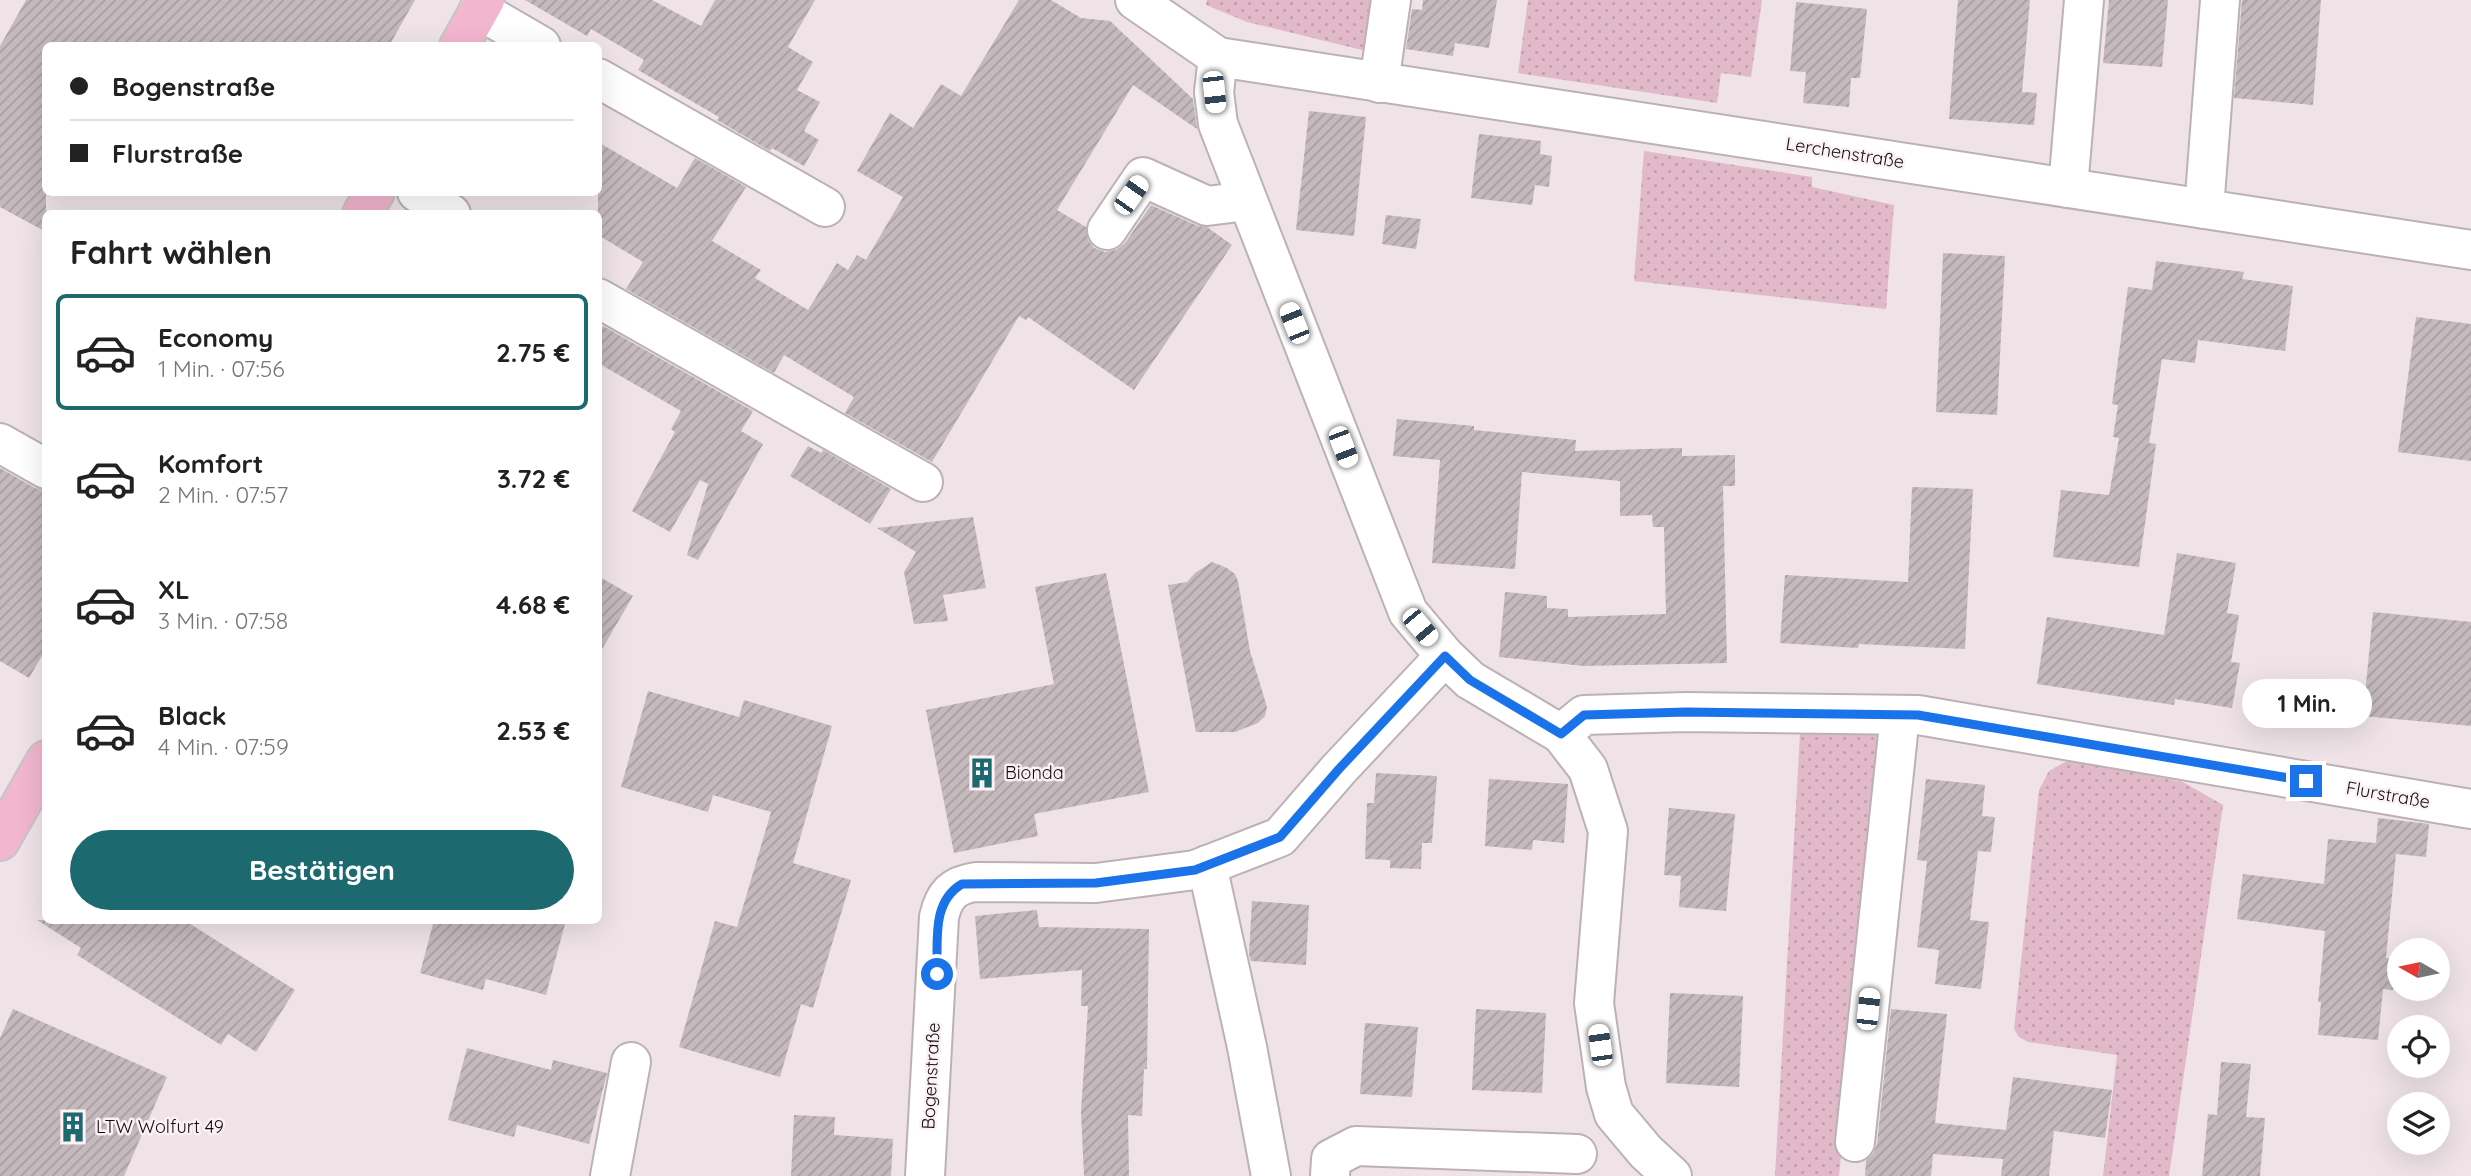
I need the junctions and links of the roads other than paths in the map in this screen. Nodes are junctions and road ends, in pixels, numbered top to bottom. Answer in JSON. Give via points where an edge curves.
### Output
{"nodes":[{"id":1,"x":1135,"y":0,"type":"edge"},
{"id":2,"x":1391,"y":0,"type":"edge"},
{"id":3,"x":2084,"y":0,"type":"edge"},
{"id":4,"x":2220,"y":0,"type":"edge"},
{"id":5,"x":482,"y":5,"type":"edge"},
{"id":6,"x":461,"y":42,"type":"edge"},
{"id":7,"x":535,"y":42,"type":"edge"},
{"id":8,"x":1218,"y":57,"type":"junction"},
{"id":9,"x":602,"y":80,"type":"edge"},
{"id":10,"x":1379,"y":83,"type":"junction"},
{"id":11,"x":2068,"y":188,"type":"junction"},
{"id":12,"x":423,"y":196,"type":"edge"},
{"id":13,"x":1247,"y":201,"type":"junction"},
{"id":14,"x":824,"y":206,"type":"dead end"},
{"id":15,"x":2204,"y":209,"type":"junction"},
{"id":16,"x":445,"y":210,"type":"edge"},
{"id":17,"x":1107,"y":230,"type":"dead end"},
{"id":18,"x":2471,"y":250,"type":"edge"},
{"id":19,"x":602,"y":300,"type":"edge"},
{"id":20,"x":0,"y":443,"type":"edge"},
{"id":21,"x":42,"y":467,"type":"edge"},
{"id":22,"x":923,"y":482,"type":"dead end"},
{"id":23,"x":1445,"y":656,"type":"junction"},
{"id":24,"x":1900,"y":715,"type":"junction"},
{"id":25,"x":1561,"y":734,"type":"junction"},
{"id":26,"x":42,"y":767,"type":"edge"},
{"id":27,"x":2471,"y":809,"type":"edge"},
{"id":28,"x":0,"y":841,"type":"edge"},
{"id":29,"x":1207,"y":866,"type":"junction"},
{"id":30,"x":631,"y":1062,"type":"dead end"},
{"id":31,"x":1614,"y":1114,"type":"junction"},
{"id":32,"x":1855,"y":1142,"type":"dead end"},
{"id":33,"x":1573,"y":1165,"type":"edge"},
{"id":34,"x":610,"y":1176,"type":"edge"},
{"id":35,"x":925,"y":1176,"type":"edge"},
{"id":36,"x":1271,"y":1176,"type":"edge"},
{"id":37,"x":1330,"y":1176,"type":"edge"},
{"id":38,"x":1672,"y":1176,"type":"edge"}],
"edges":[{"from":1,"to":8,"type":"street"},
{"from":2,"to":10,"type":"street"},
{"from":3,"to":11,"type":"street"},
{"from":4,"to":15,"type":"street"},
{"from":5,"to":6,"type":"main road"},
{"from":5,"to":7,"type":"street"},
{"from":8,"to":10,"type":"street","name":"Lerchenstraße"},
{"from":8,"to":13,"type":"street","via":[[1214,92],[1218,124]]},
{"from":9,"to":14,"type":"street"},
{"from":10,"to":11,"type":"street","name":"Lerchenstraße"},
{"from":11,"to":15,"type":"street","name":"Lerchenstraße"},
{"from":12,"to":16,"type":"street"},
{"from":13,"to":17,"type":"street","via":[[1207,206],[1143,177]]},
{"from":13,"to":23,"type":"street","via":[[1408,612]]},
{"from":15,"to":18,"type":"street","name":"Lerchenstraße"},
{"from":19,"to":22,"type":"street"},
{"from":20,"to":21,"type":"street"},
{"from":23,"to":25,"type":"street","via":[[1470,680]]},
{"from":23,"to":29,"type":"street","name":"Bogenstraße","via":[[1280,837]]},
{"from":24,"to":25,"type":"street","name":"Flurstraße","via":[[1584,715]]},
{"from":24,"to":27,"type":"street","name":"Flurstraße"},
{"from":24,"to":32,"type":"street"},
{"from":25,"to":31,"type":"street","via":[[1588,769],[1608,831],[1594,1003]]},
{"from":26,"to":28,"type":"main road"},
{"from":29,"to":35,"type":"street","name":"Bogenstraße","via":[[1096,883],[976,882],[951,890],[939,917]]},
{"from":29,"to":36,"type":"street"},
{"from":30,"to":34,"type":"street"},
{"from":31,"to":33,"type":"street"},
{"from":31,"to":38,"type":"street"},
{"from":33,"to":37,"type":"street","via":[[1356,1146],[1331,1159]]}]}
